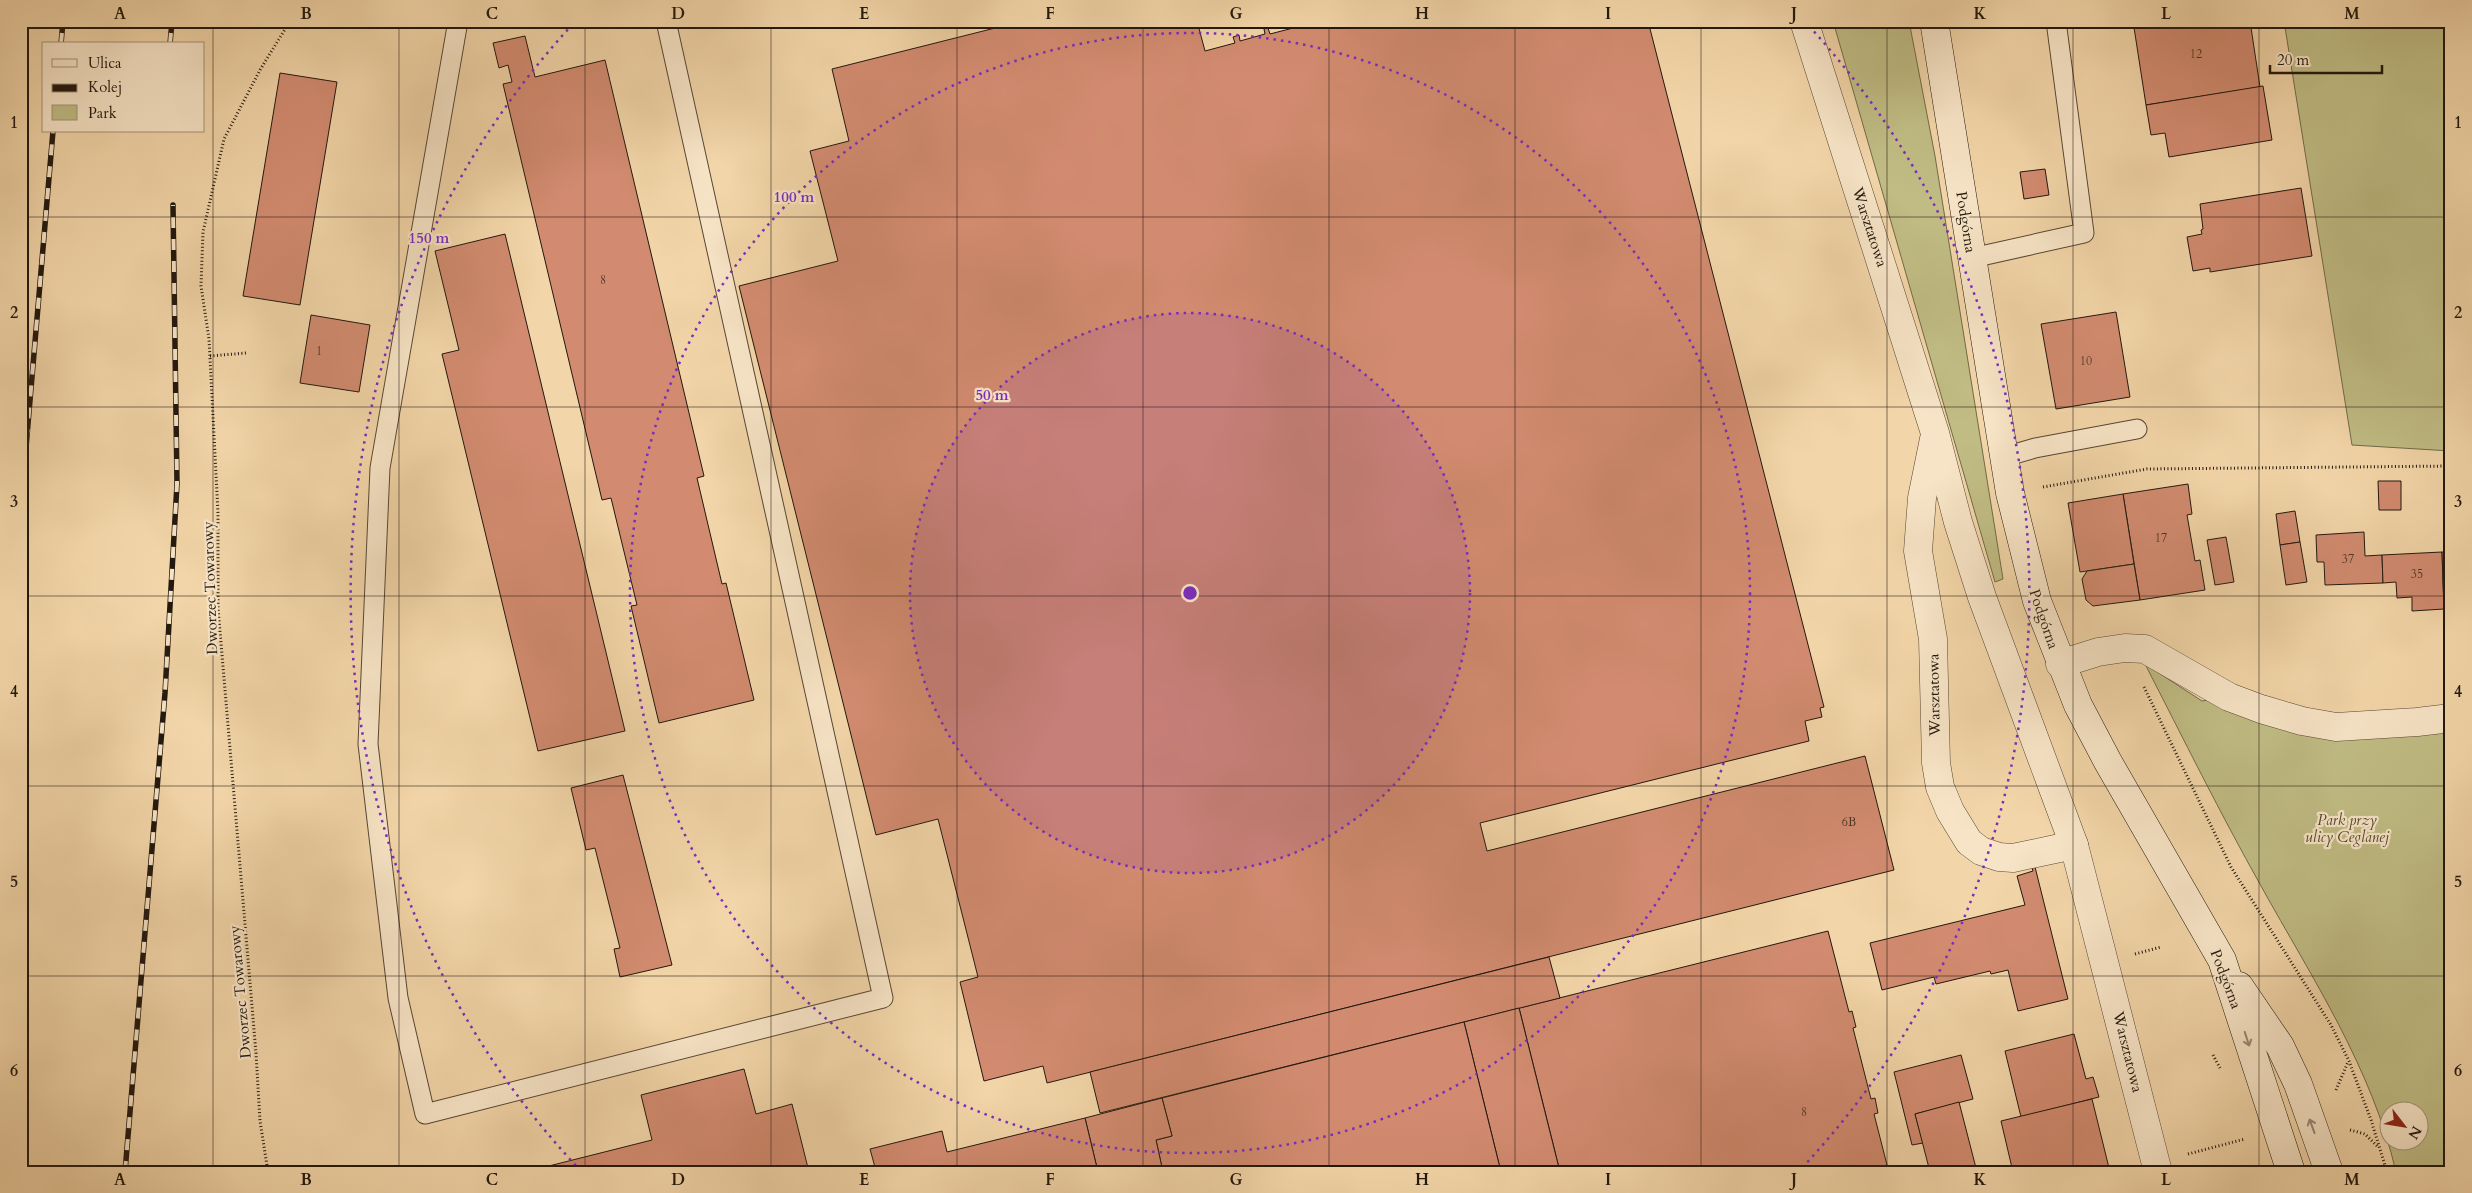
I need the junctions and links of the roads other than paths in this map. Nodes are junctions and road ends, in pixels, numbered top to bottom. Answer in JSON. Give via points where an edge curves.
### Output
{"nodes":[{"id":1,"x":458,"y":21,"type":"edge"},
{"id":2,"x":666,"y":21,"type":"edge"},
{"id":3,"x":1804,"y":21,"type":"edge"},
{"id":4,"x":1934,"y":21,"type":"edge"},
{"id":5,"x":2056,"y":21,"type":"edge"},
{"id":6,"x":1972,"y":258,"type":"junction"},
{"id":7,"x":2137,"y":429,"type":"dead end"},
{"id":8,"x":1935,"y":433,"type":"junction"},
{"id":9,"x":2004,"y":457,"type":"junction"},
{"id":10,"x":2060,"y":664,"type":"junction"},
{"id":11,"x":2451,"y":718,"type":"edge"},
{"id":12,"x":2074,"y":845,"type":"junction"},
{"id":13,"x":2222,"y":960,"type":"junction"},
{"id":14,"x":2158,"y":1172,"type":"edge"},
{"id":15,"x":2291,"y":1172,"type":"edge"},
{"id":16,"x":2329,"y":1172,"type":"edge"}],
"edges":[{"from":1,"to":2,"type":"lane","via":[[380,468],[368,744],[398,998],[425,1114],[883,998]]},
{"from":3,"to":8,"type":"street","name":"Warsztatowa"},
{"from":4,"to":6,"type":"street","name":"Podgórna"},
{"from":5,"to":6,"type":"lane","via":[[2084,233]]},
{"from":6,"to":9,"type":"street","name":"Podgórna"},
{"from":7,"to":9,"type":"lane"},
{"from":8,"to":12,"type":"street","name":"Warsztatowa","via":[[1982,597]]},
{"from":8,"to":12,"type":"street","name":"Warsztatowa","via":[[1922,498],[1918,551],[1933,639],[1936,763],[1940,787],[1969,842],[1981,851],[2013,858]]},
{"from":9,"to":10,"type":"street","name":"Podgórna","via":[[2036,601]]},
{"from":10,"to":11,"type":"street","via":[[2098,652],[2144,649],[2229,697],[2302,721],[2336,727]]},
{"from":10,"to":13,"type":"street","name":"Podgórna","via":[[2108,762]]},
{"from":12,"to":14,"type":"street","name":"Warsztatowa"},
{"from":13,"to":15,"type":"street","name":"Podgórna","one_way":true},
{"from":16,"to":13,"type":"street","one_way":true,"via":[[2298,1084],[2280,1046]]}]}
